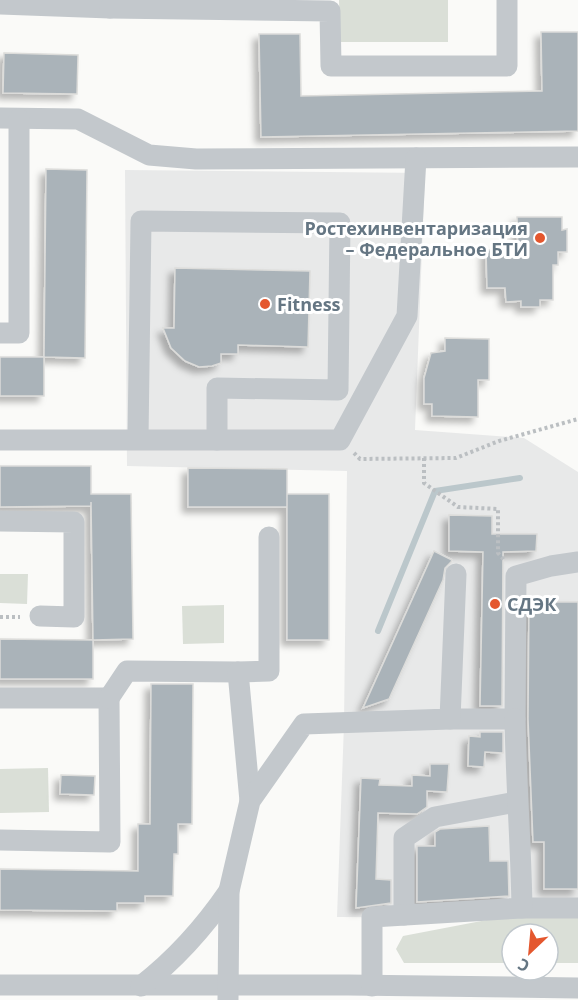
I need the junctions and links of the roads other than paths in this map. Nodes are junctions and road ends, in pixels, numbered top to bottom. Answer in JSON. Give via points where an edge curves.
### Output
{"nodes":[{"id":1,"x":507,"y":0,"type":"edge"},
{"id":2,"x":0,"y":3,"type":"edge"},
{"id":3,"x":110,"y":4,"type":"edge"},
{"id":4,"x":330,"y":6,"type":"edge"},
{"id":5,"x":9,"y":118,"type":"edge"},
{"id":6,"x":578,"y":157,"type":"edge"},
{"id":7,"x":416,"y":158,"type":"junction"},
{"id":8,"x":0,"y":333,"type":"edge"},
{"id":9,"x":138,"y":439,"type":"junction"},
{"id":10,"x":0,"y":440,"type":"edge"},
{"id":11,"x":217,"y":440,"type":"junction"},
{"id":12,"x":0,"y":521,"type":"edge"},
{"id":13,"x":268,"y":537,"type":"dead end"},
{"id":14,"x":578,"y":562,"type":"edge"},
{"id":15,"x":456,"y":574,"type":"dead end"},
{"id":16,"x":40,"y":616,"type":"dead end"},
{"id":17,"x":238,"y":672,"type":"junction"},
{"id":18,"x":0,"y":698,"type":"edge"},
{"id":19,"x":109,"y":698,"type":"junction"},
{"id":20,"x":450,"y":719,"type":"junction"},
{"id":21,"x":515,"y":719,"type":"junction"},
{"id":22,"x":250,"y":801,"type":"junction"},
{"id":23,"x":516,"y":802,"type":"junction"},
{"id":24,"x":0,"y":840,"type":"edge"},
{"id":25,"x":229,"y":891,"type":"junction"},
{"id":26,"x":522,"y":908,"type":"junction"},
{"id":27,"x":578,"y":908,"type":"edge"},
{"id":28,"x":404,"y":915,"type":"junction"},
{"id":29,"x":0,"y":985,"type":"edge"},
{"id":30,"x":372,"y":986,"type":"junction"},
{"id":31,"x":141,"y":987,"type":"junction"},
{"id":32,"x":578,"y":988,"type":"edge"},
{"id":33,"x":348,"y":992,"type":"edge"},
{"id":34,"x":228,"y":993,"type":"edge"}],
"edges":[{"from":1,"to":4,"type":"street","via":[[507,66],[331,66]]},
{"from":2,"to":3,"type":"street"},
{"from":3,"to":4,"type":"street"},
{"from":5,"to":7,"type":"street","via":[[78,119],[149,155],[196,159]]},
{"from":5,"to":8,"type":"street","via":[[19,333]]},
{"from":6,"to":7,"type":"street"},
{"from":7,"to":11,"type":"street","via":[[406,316],[340,440]]},
{"from":9,"to":10,"type":"street"},
{"from":9,"to":11,"type":"street"},
{"from":9,"to":11,"type":"street","via":[[141,221],[340,224],[338,390],[218,388]]},
{"from":12,"to":16,"type":"street","via":[[74,522],[74,617]]},
{"from":13,"to":17,"type":"street","via":[[269,672]]},
{"from":14,"to":21,"type":"street","via":[[516,576]]},
{"from":15,"to":20,"type":"street"},
{"from":17,"to":19,"type":"street","via":[[127,671]]},
{"from":17,"to":22,"type":"street"},
{"from":18,"to":19,"type":"street"},
{"from":19,"to":24,"type":"street","via":[[110,842]]},
{"from":20,"to":21,"type":"street"},
{"from":20,"to":22,"type":"street","via":[[304,724]]},
{"from":21,"to":23,"type":"street"},
{"from":22,"to":25,"type":"street"},
{"from":23,"to":26,"type":"street"},
{"from":23,"to":28,"type":"street","via":[[435,817],[404,838]]},
{"from":25,"to":31,"type":"street","via":[[206,925],[174,960]]},
{"from":25,"to":34,"type":"street"},
{"from":26,"to":27,"type":"street"},
{"from":26,"to":28,"type":"street"},
{"from":28,"to":30,"type":"street","via":[[372,917]]},
{"from":29,"to":31,"type":"street"},
{"from":30,"to":32,"type":"street"},
{"from":30,"to":33,"type":"street"},
{"from":31,"to":34,"type":"street"},
{"from":33,"to":34,"type":"street"}]}
